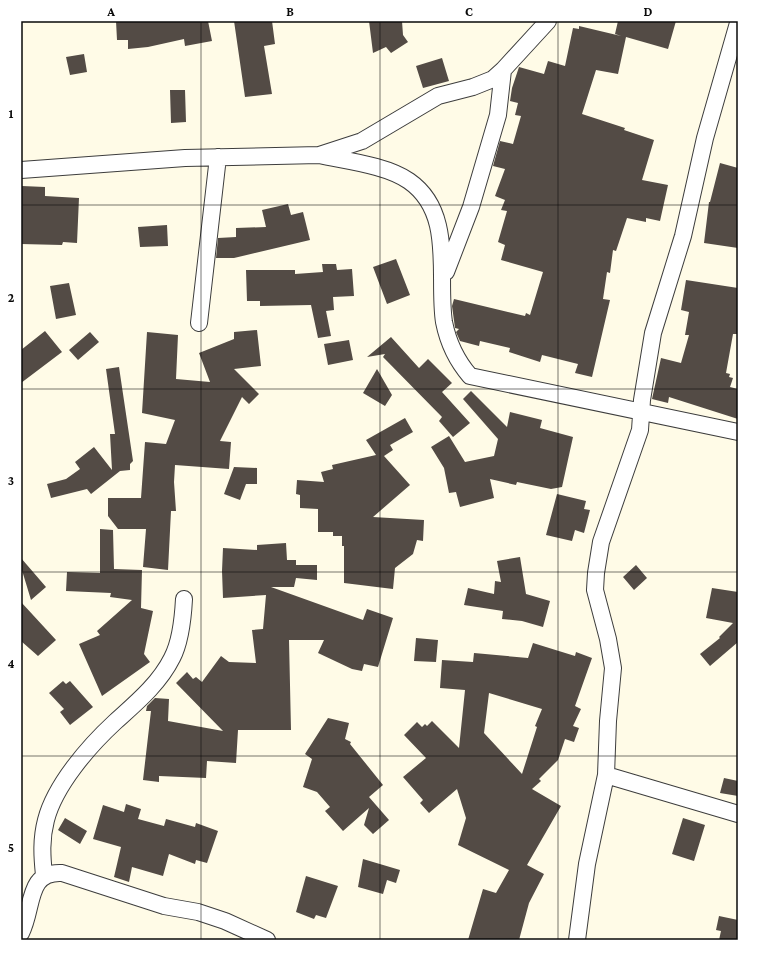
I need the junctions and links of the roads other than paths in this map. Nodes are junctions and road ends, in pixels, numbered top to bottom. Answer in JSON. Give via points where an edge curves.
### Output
{"nodes":[{"id":1,"x":548,"y":21,"type":"edge"},
{"id":2,"x":738,"y":23,"type":"edge"},
{"id":3,"x":503,"y":70,"type":"junction"},
{"id":4,"x":319,"y":155,"type":"junction"},
{"id":5,"x":218,"y":157,"type":"junction"},
{"id":6,"x":21,"y":170,"type":"edge"},
{"id":7,"x":444,"y":280,"type":"junction"},
{"id":8,"x":198,"y":323,"type":"dead end"},
{"id":9,"x":642,"y":412,"type":"junction"},
{"id":10,"x":738,"y":432,"type":"edge"},
{"id":11,"x":184,"y":599,"type":"dead end"},
{"id":12,"x":606,"y":775,"type":"junction"},
{"id":13,"x":738,"y":814,"type":"edge"},
{"id":14,"x":44,"y":875,"type":"junction"},
{"id":15,"x":21,"y":932,"type":"edge"},
{"id":16,"x":267,"y":940,"type":"edge"},
{"id":17,"x":577,"y":940,"type":"edge"}],
"edges":[{"from":1,"to":3,"type":"street"},
{"from":2,"to":9,"type":"street","via":[[705,138],[683,236],[653,333]]},
{"from":3,"to":4,"type":"street","via":[[493,79],[432,99],[362,141]]},
{"from":3,"to":7,"type":"street","via":[[498,115],[471,207]]},
{"from":4,"to":5,"type":"street"},
{"from":4,"to":7,"type":"street","via":[[390,171],[409,181],[428,199],[440,234]]},
{"from":5,"to":6,"type":"street"},
{"from":5,"to":8,"type":"street"},
{"from":7,"to":9,"type":"street","via":[[444,322],[458,362],[470,376]]},
{"from":9,"to":10,"type":"street"},
{"from":9,"to":12,"type":"street","via":[[640,430],[601,542],[596,573],[596,590],[613,668]]},
{"from":11,"to":14,"type":"street","via":[[182,622],[173,658],[155,684],[83,755],[53,801],[46,820],[42,848]]},
{"from":12,"to":13,"type":"street"},
{"from":12,"to":17,"type":"street","via":[[587,864]]},
{"from":14,"to":15,"type":"street","via":[[34,889],[28,917]]},
{"from":14,"to":16,"type":"street","via":[[62,873],[164,906],[198,912]]}]}
